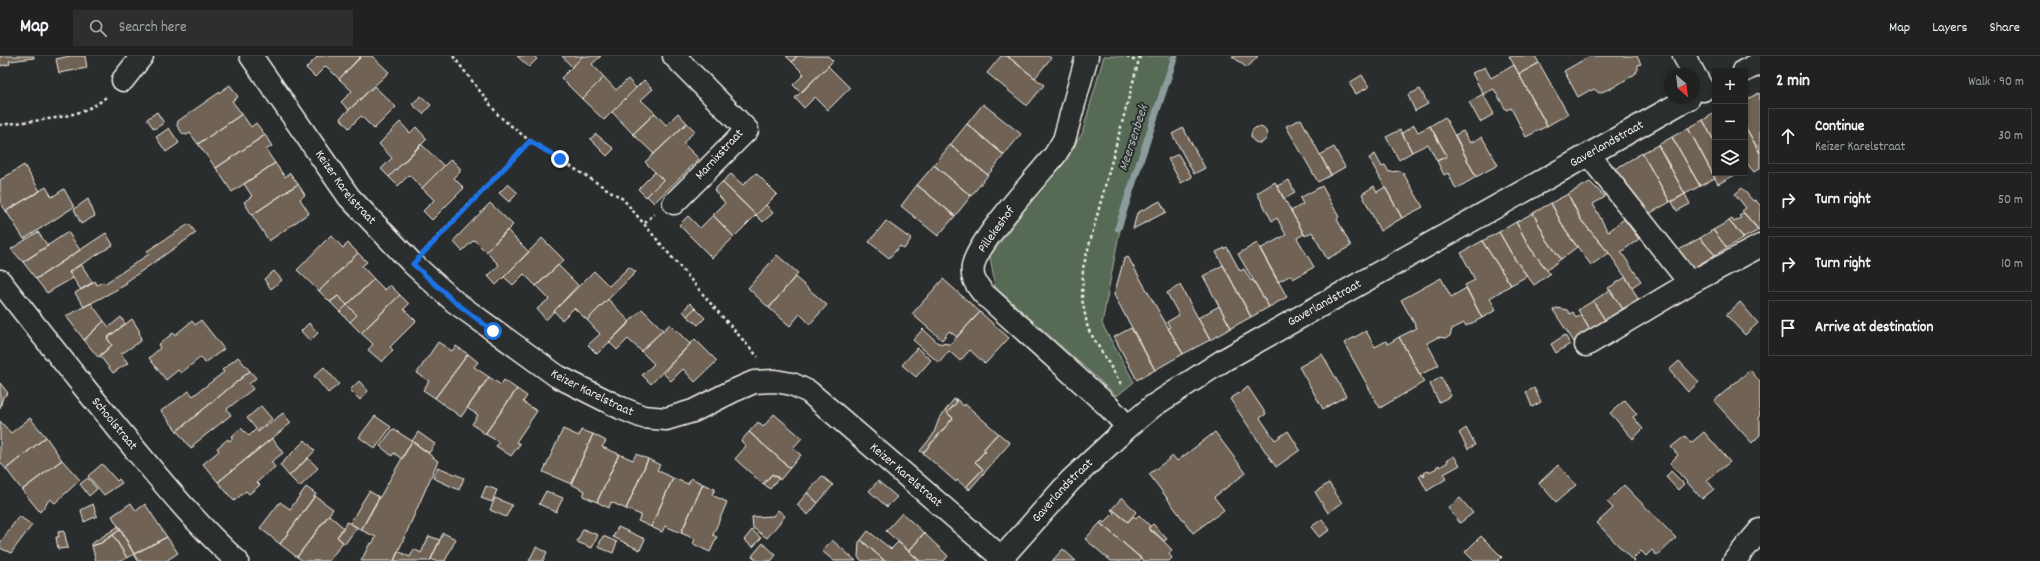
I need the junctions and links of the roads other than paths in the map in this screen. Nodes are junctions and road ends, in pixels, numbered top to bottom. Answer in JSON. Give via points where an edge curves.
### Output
{"nodes":[{"id":1,"x":142,"y":56,"type":"edge"},
{"id":2,"x":251,"y":56,"type":"edge"},
{"id":3,"x":674,"y":56,"type":"edge"},
{"id":4,"x":1088,"y":56,"type":"edge"},
{"id":5,"x":1684,"y":56,"type":"edge"},
{"id":6,"x":1760,"y":63,"type":"edge"},
{"id":7,"x":1689,"y":68,"type":"edge"},
{"id":8,"x":1748,"y":69,"type":"edge"},
{"id":9,"x":123,"y":80,"type":"road end"},
{"id":10,"x":1679,"y":104,"type":"edge"},
{"id":11,"x":1589,"y":155,"type":"junction"},
{"id":12,"x":674,"y":203,"type":"dead end"},
{"id":13,"x":1760,"y":246,"type":"edge"},
{"id":14,"x":0,"y":281,"type":"edge"},
{"id":15,"x":1690,"y":283,"type":"junction"},
{"id":16,"x":1586,"y":345,"type":"dead end"},
{"id":17,"x":1135,"y":421,"type":"junction"},
{"id":18,"x":1760,"y":530,"type":"edge"},
{"id":19,"x":1000,"y":559,"type":"edge"},
{"id":20,"x":237,"y":561,"type":"edge"},
{"id":21,"x":1734,"y":561,"type":"edge"}],
"edges":[{"from":1,"to":9,"type":"street"},
{"from":2,"to":19,"type":"street","name":"Keizer Karelstraat","via":[[349,197],[413,264],[455,302],[557,376],[643,417],[666,419],[693,411],[754,382],[775,381],[792,384],[809,392]]},
{"from":3,"to":12,"type":"street","name":"Marnixstraat","via":[[747,130]]},
{"from":4,"to":17,"type":"street","name":"Pillekeshof","via":[[1064,140],[1055,155],[984,243],[973,265],[973,280],[1101,400]]},
{"from":5,"to":7,"type":"street"},
{"from":6,"to":8,"type":"street"},
{"from":10,"to":11,"type":"street","name":"Gaverlandstraat"},
{"from":11,"to":15,"type":"street"},
{"from":11,"to":17,"type":"street","name":"Gaverlandstraat","via":[[1224,360]]},
{"from":13,"to":15,"type":"street"},
{"from":14,"to":20,"type":"street","name":"Schoolstraat","via":[[172,495]]},
{"from":15,"to":16,"type":"street"},
{"from":17,"to":19,"type":"street","name":"Gaverlandstraat","via":[[1070,480]]},
{"from":18,"to":21,"type":"street"}]}
